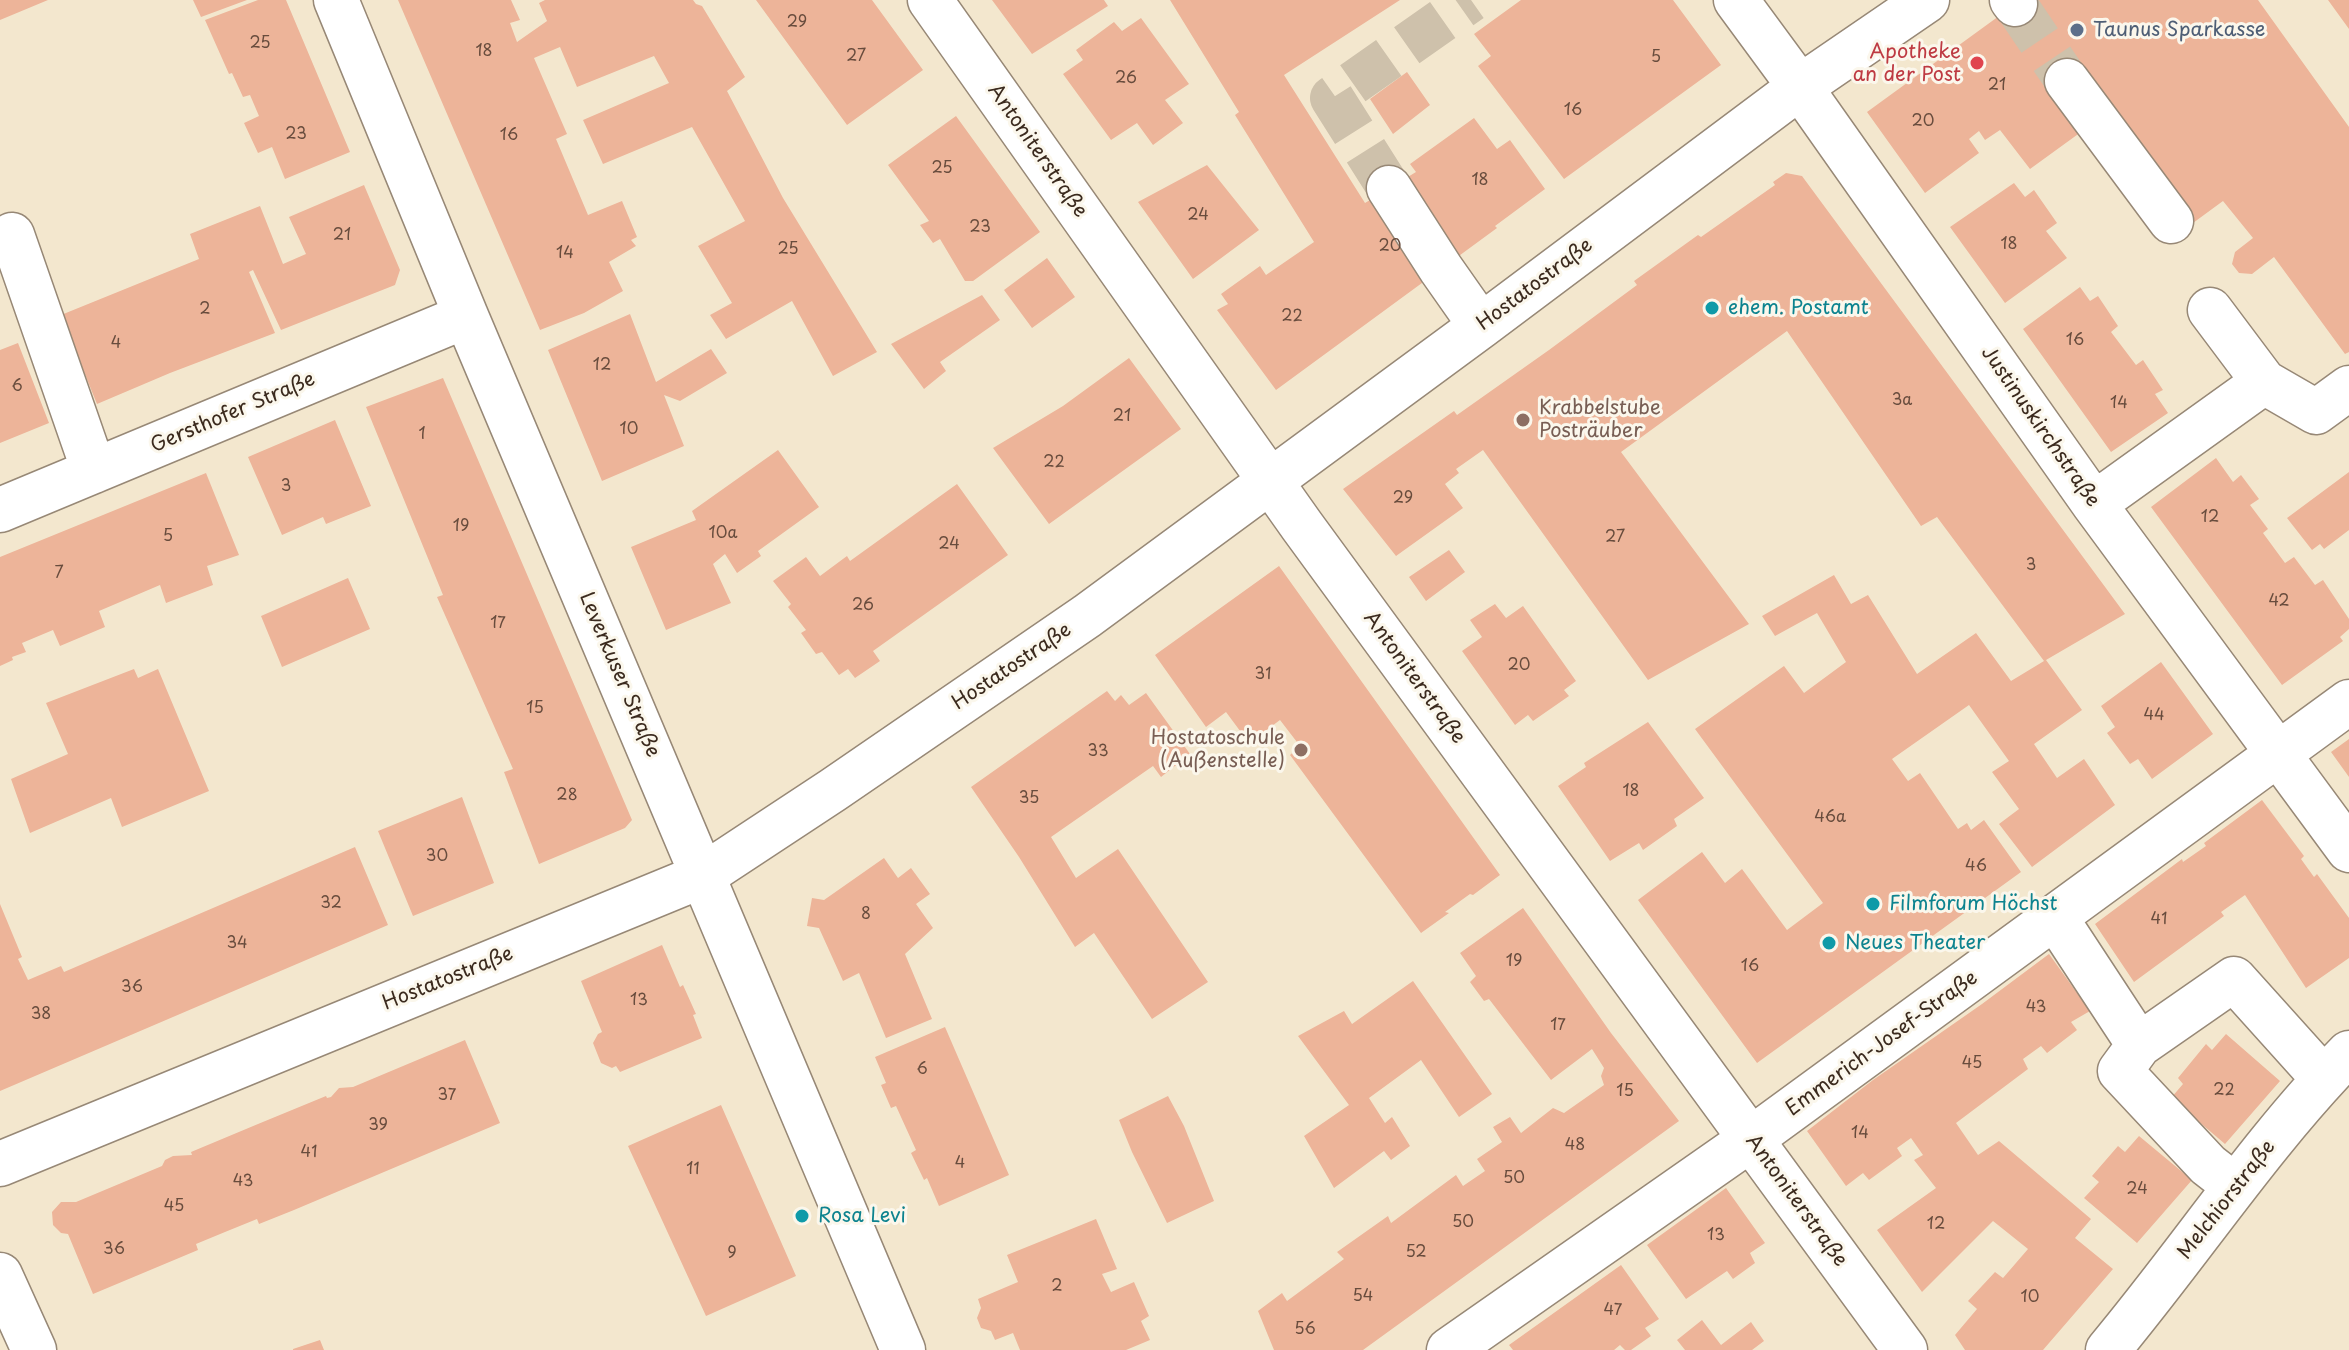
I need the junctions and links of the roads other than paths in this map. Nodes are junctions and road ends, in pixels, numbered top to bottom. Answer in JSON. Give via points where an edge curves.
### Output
{"nodes":[{"id":1,"x":336,"y":0,"type":"edge"},
{"id":2,"x":930,"y":0,"type":"edge"},
{"id":3,"x":1736,"y":0,"type":"edge"},
{"id":4,"x":1927,"y":0,"type":"edge"},
{"id":5,"x":2067,"y":81,"type":"tunnel mouth"},
{"id":6,"x":1800,"y":87,"type":"junction"},
{"id":7,"x":1389,"y":188,"type":"tunnel mouth"},
{"id":8,"x":2171,"y":221,"type":"dead end"},
{"id":9,"x":12,"y":235,"type":"dead end"},
{"id":10,"x":2210,"y":310,"type":"dead end"},
{"id":11,"x":466,"y":316,"type":"junction"},
{"id":12,"x":1481,"y":326,"type":"junction"},
{"id":13,"x":2264,"y":382,"type":"junction"},
{"id":14,"x":2349,"y":388,"type":"edge"},
{"id":15,"x":94,"y":471,"type":"junction"},
{"id":16,"x":1270,"y":481,"type":"junction"},
{"id":17,"x":2094,"y":504,"type":"junction"},
{"id":18,"x":0,"y":510,"type":"edge"},
{"id":19,"x":2349,"y":702,"type":"edge"},
{"id":20,"x":2279,"y":753,"type":"junction"},
{"id":21,"x":2349,"y":850,"type":"edge"},
{"id":22,"x":704,"y":875,"type":"junction"},
{"id":23,"x":2055,"y":917,"type":"junction"},
{"id":24,"x":2139,"y":1045,"type":"junction"},
{"id":25,"x":2336,"y":1066,"type":"edge"},
{"id":26,"x":1751,"y":1139,"type":"junction"},
{"id":27,"x":0,"y":1164,"type":"edge"},
{"id":28,"x":2235,"y":1186,"type":"junction"},
{"id":29,"x":0,"y":1275,"type":"edge"},
{"id":30,"x":34,"y":1350,"type":"edge"},
{"id":31,"x":903,"y":1350,"type":"edge"},
{"id":32,"x":1449,"y":1350,"type":"edge"},
{"id":33,"x":1905,"y":1350,"type":"edge"},
{"id":34,"x":2108,"y":1350,"type":"edge"}],
"edges":[{"from":1,"to":11,"type":"street","name":"Leverkuser Straße"},
{"from":2,"to":16,"type":"street","name":"Antoniterstraße"},
{"from":3,"to":6,"type":"street","name":"Justinuskirchstraße"},
{"from":4,"to":6,"type":"street","name":"Hostatostraße"},
{"from":5,"to":8,"type":"street"},
{"from":6,"to":12,"type":"street","name":"Hostatostraße"},
{"from":6,"to":17,"type":"street","name":"Justinuskirchstraße"},
{"from":7,"to":12,"type":"street"},
{"from":9,"to":15,"type":"street"},
{"from":10,"to":13,"type":"street"},
{"from":11,"to":15,"type":"street","name":"Gersthofer Straße"},
{"from":11,"to":22,"type":"street","name":"Leverkuser Straße"},
{"from":12,"to":16,"type":"street","name":"Hostatostraße"},
{"from":13,"to":14,"type":"street","via":[[2316,412]]},
{"from":13,"to":17,"type":"street"},
{"from":15,"to":18,"type":"street","name":"Gersthofer Straße"},
{"from":16,"to":22,"type":"street","name":"Hostatostraße","via":[[1074,625]]},
{"from":16,"to":26,"type":"street","name":"Antoniterstraße"},
{"from":17,"to":20,"type":"street","name":"Justinuskirchstraße"},
{"from":19,"to":20,"type":"street","name":"Emmerich-Josef-Straße"},
{"from":20,"to":21,"type":"street","name":"Justinuskirchstraße"},
{"from":20,"to":23,"type":"street","name":"Emmerich-Josef-Straße"},
{"from":22,"to":27,"type":"street","name":"Hostatostraße"},
{"from":22,"to":31,"type":"street","name":"Leverkuser Straße"},
{"from":23,"to":24,"type":"street"},
{"from":23,"to":26,"type":"street","name":"Emmerich-Josef-Straße"},
{"from":24,"to":25,"type":"street","via":[[2234,979]]},
{"from":24,"to":28,"type":"street","via":[[2120,1071],[2208,1165]]},
{"from":25,"to":28,"type":"street","name":"Melchiorstraße"},
{"from":26,"to":32,"type":"street","name":"Emmerich-Josef-Straße"},
{"from":26,"to":33,"type":"street","name":"Antoniterstraße"},
{"from":28,"to":34,"type":"street","name":"Melchiorstraße"},
{"from":29,"to":30,"type":"street"}]}
